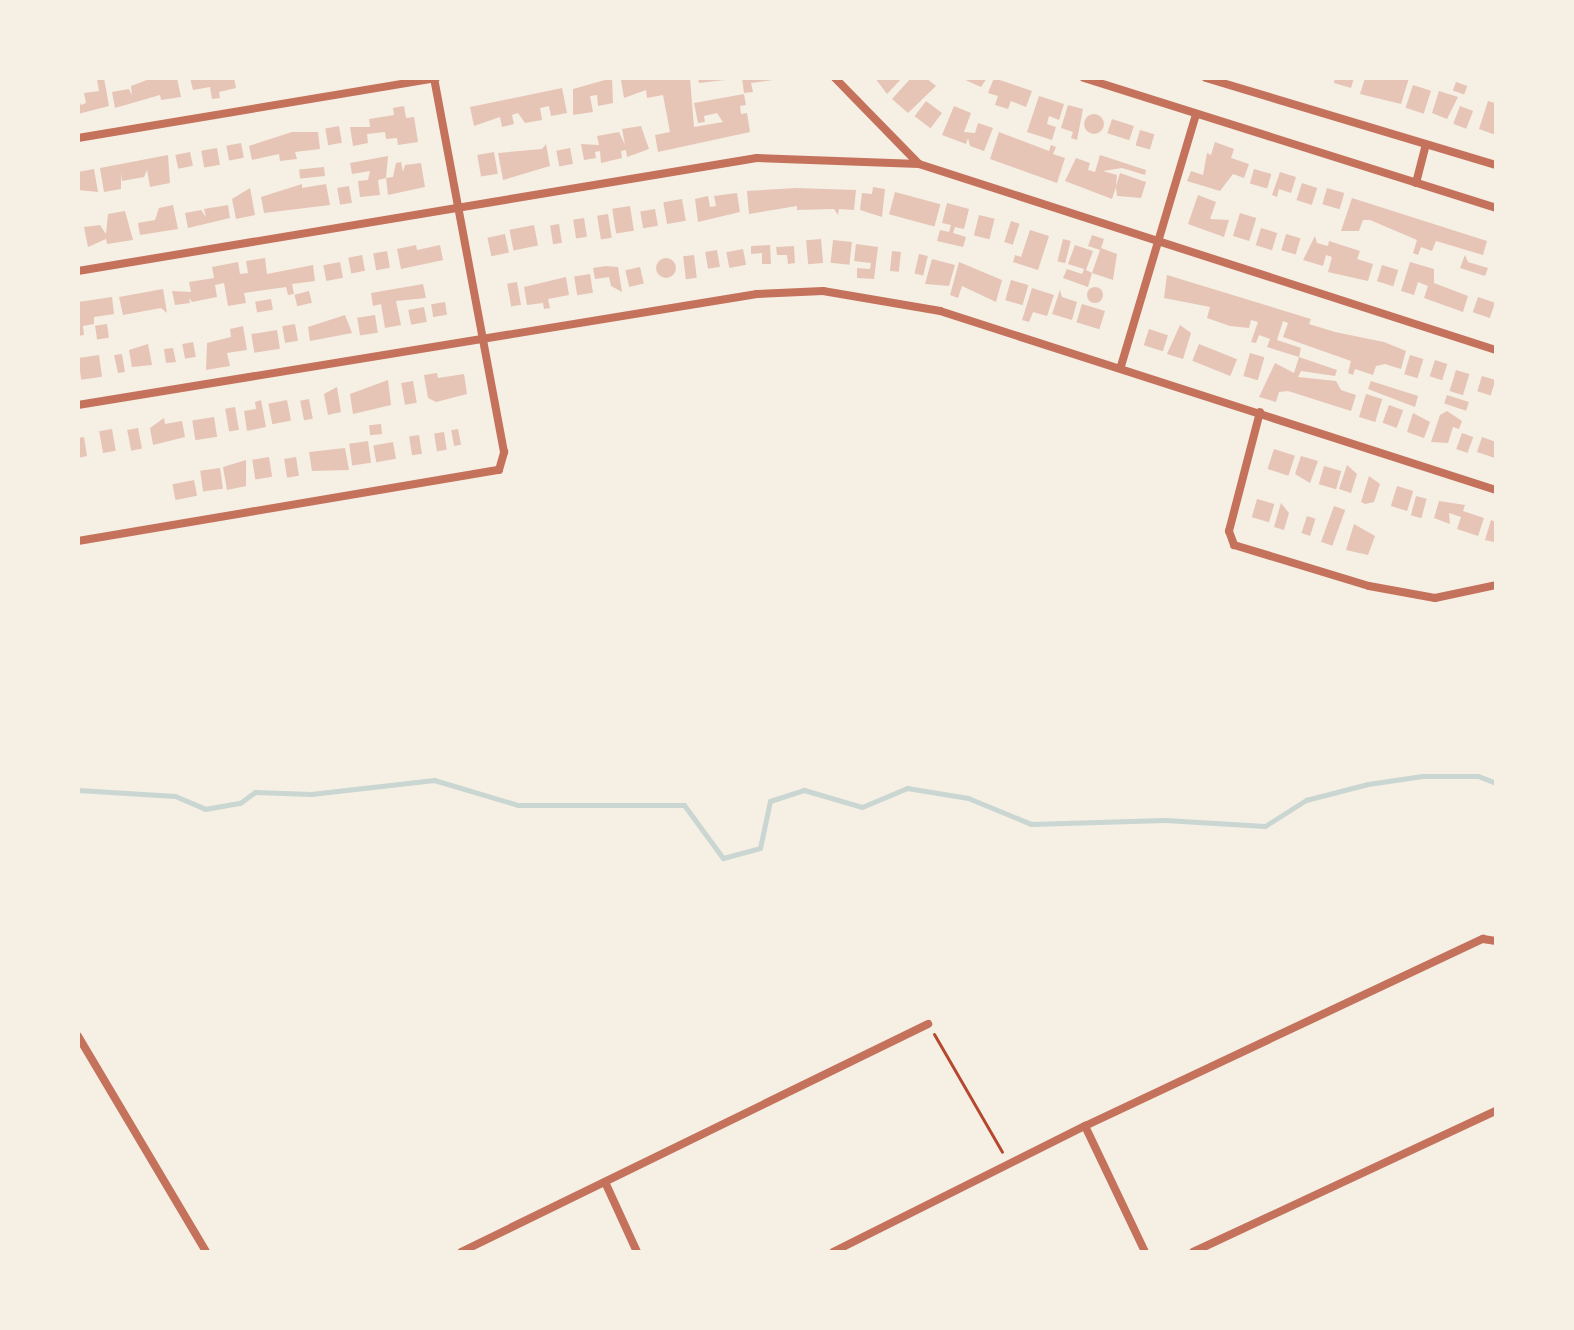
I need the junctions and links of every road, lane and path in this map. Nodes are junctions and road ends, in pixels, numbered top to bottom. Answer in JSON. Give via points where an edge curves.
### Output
{"nodes":[{"id":1,"x":435,"y":78,"type":"edge"},
{"id":2,"x":835,"y":78,"type":"edge"},
{"id":3,"x":1084,"y":78,"type":"edge"},
{"id":4,"x":1206,"y":78,"type":"edge"},
{"id":5,"x":1196,"y":114,"type":"junction"},
{"id":6,"x":78,"y":138,"type":"edge"},
{"id":7,"x":1426,"y":144,"type":"junction"},
{"id":8,"x":919,"y":164,"type":"junction"},
{"id":9,"x":1496,"y":165,"type":"edge"},
{"id":10,"x":1416,"y":183,"type":"junction"},
{"id":11,"x":460,"y":207,"type":"junction"},
{"id":12,"x":1496,"y":208,"type":"edge"},
{"id":13,"x":1160,"y":241,"type":"junction"},
{"id":14,"x":78,"y":271,"type":"edge"},
{"id":15,"x":480,"y":337,"type":"junction"},
{"id":16,"x":1496,"y":350,"type":"edge"},
{"id":17,"x":1121,"y":366,"type":"junction"},
{"id":18,"x":78,"y":405,"type":"edge"},
{"id":19,"x":1260,"y":412,"type":"junction"},
{"id":20,"x":1496,"y":490,"type":"edge"},
{"id":21,"x":78,"y":541,"type":"edge"},
{"id":22,"x":1496,"y":585,"type":"edge"},
{"id":23,"x":1496,"y":941,"type":"edge"},
{"id":24,"x":928,"y":1024,"type":"joint"},
{"id":25,"x":78,"y":1036,"type":"edge"},
{"id":26,"x":1496,"y":1111,"type":"edge"},
{"id":27,"x":1085,"y":1126,"type":"junction"},
{"id":28,"x":1010,"y":1166,"type":"junction"},
{"id":29,"x":605,"y":1182,"type":"junction"},
{"id":30,"x":206,"y":1252,"type":"edge"},
{"id":31,"x":461,"y":1252,"type":"edge"},
{"id":32,"x":637,"y":1252,"type":"edge"},
{"id":33,"x":833,"y":1252,"type":"edge"},
{"id":34,"x":1145,"y":1252,"type":"edge"},
{"id":35,"x":1193,"y":1252,"type":"edge"}],
"edges":[{"from":1,"to":6,"type":"street"},
{"from":1,"to":11,"type":"street"},
{"from":2,"to":8,"type":"street"},
{"from":3,"to":5,"type":"street"},
{"from":4,"to":7,"type":"street"},
{"from":5,"to":10,"type":"street"},
{"from":5,"to":13,"type":"street"},
{"from":7,"to":9,"type":"street"},
{"from":7,"to":10,"type":"street"},
{"from":8,"to":11,"type":"street","via":[[757,158]]},
{"from":8,"to":13,"type":"street"},
{"from":10,"to":12,"type":"street"},
{"from":11,"to":14,"type":"street"},
{"from":11,"to":15,"type":"street"},
{"from":13,"to":16,"type":"street"},
{"from":13,"to":17,"type":"street"},
{"from":15,"to":17,"type":"street","via":[[757,294],[823,291],[940,311]]},
{"from":15,"to":18,"type":"street"},
{"from":15,"to":21,"type":"street","via":[[504,452],[499,470]]},
{"from":17,"to":19,"type":"street"},
{"from":19,"to":20,"type":"street"},
{"from":19,"to":22,"type":"street","via":[[1229,531],[1234,545],[1369,586],[1435,598]]},
{"from":23,"to":27,"type":"street","via":[[1483,939]]},
{"from":24,"to":28,"type":"path"},
{"from":24,"to":29,"type":"street"},
{"from":25,"to":30,"type":"street"},
{"from":26,"to":35,"type":"street"},
{"from":27,"to":28,"type":"street"},
{"from":27,"to":34,"type":"street"},
{"from":28,"to":33,"type":"street"},
{"from":29,"to":31,"type":"street"},
{"from":29,"to":32,"type":"street"}]}
